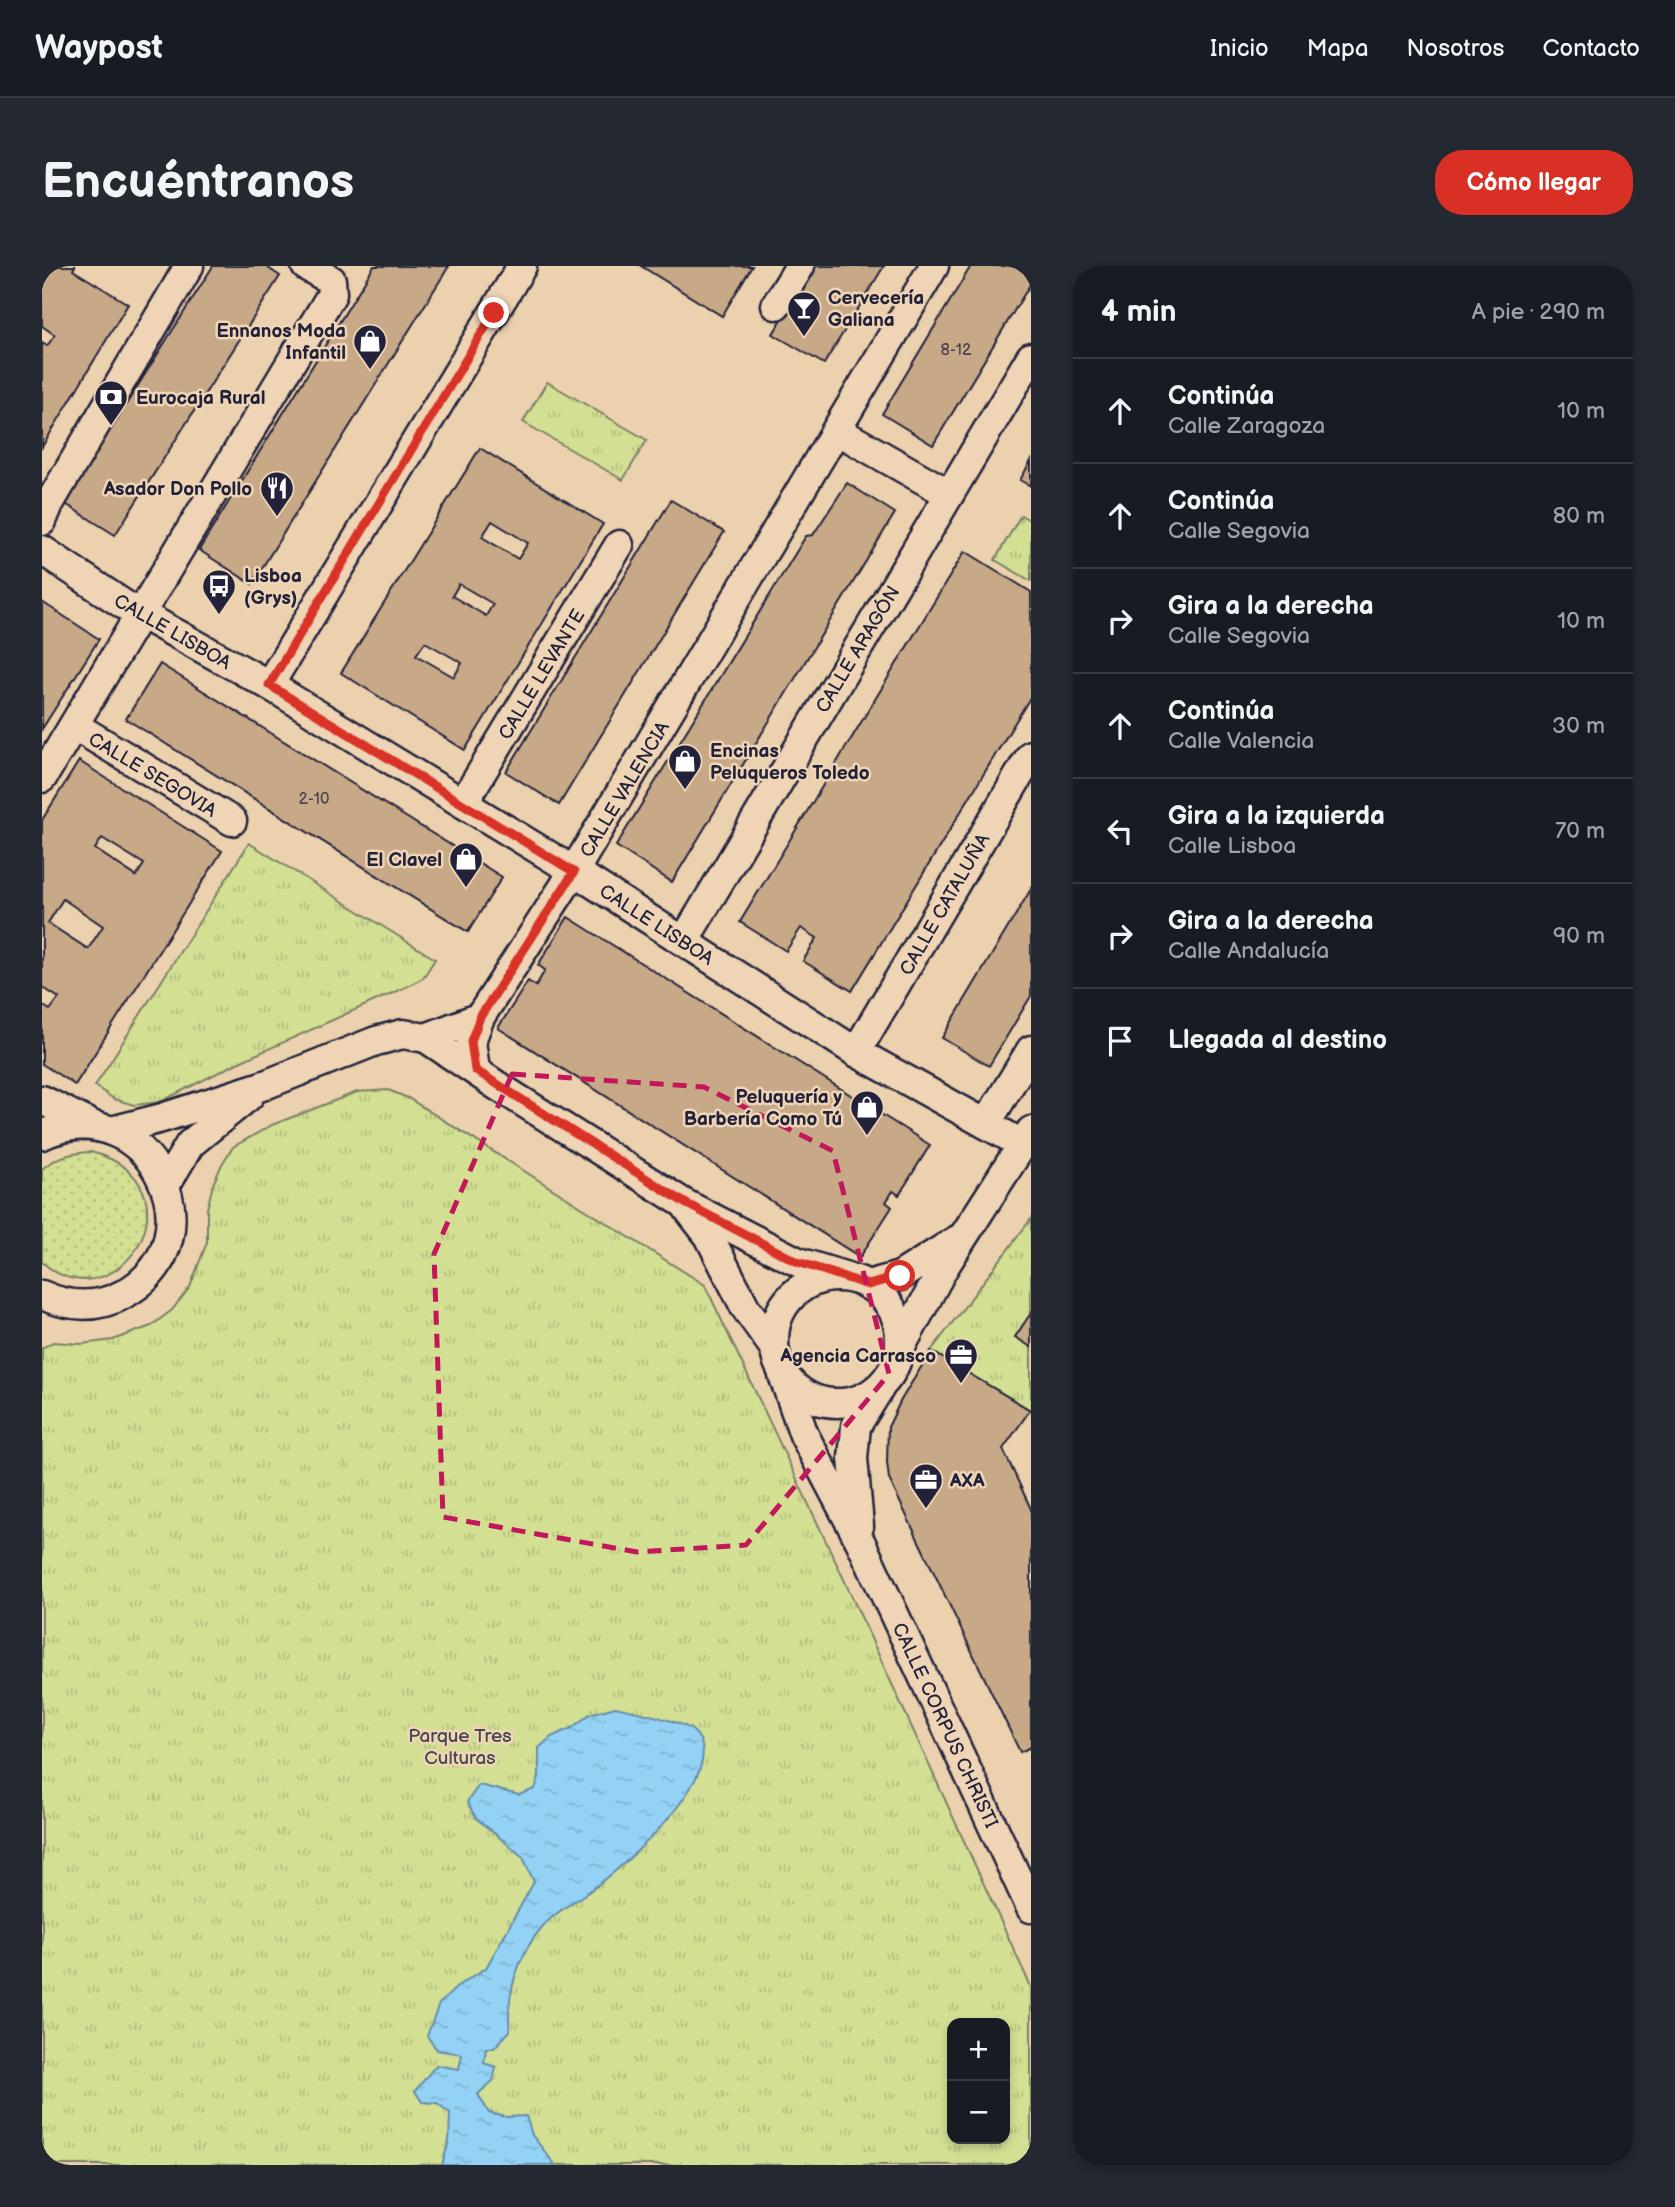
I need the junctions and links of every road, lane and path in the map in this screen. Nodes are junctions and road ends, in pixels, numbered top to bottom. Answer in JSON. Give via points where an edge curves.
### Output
{"nodes":[{"id":1,"x":189,"y":266,"type":"edge"},
{"id":2,"x":306,"y":266,"type":"edge"},
{"id":3,"x":522,"y":266,"type":"edge"},
{"id":4,"x":800,"y":266,"type":"edge"},
{"id":5,"x":934,"y":266,"type":"edge"},
{"id":6,"x":776,"y":305,"type":"dead end"},
{"id":7,"x":1026,"y":376,"type":"edge"},
{"id":8,"x":838,"y":431,"type":"junction"},
{"id":9,"x":948,"y":494,"type":"junction"},
{"id":10,"x":42,"y":521,"type":"edge"},
{"id":11,"x":619,"y":545,"type":"dead end"},
{"id":12,"x":42,"y":550,"type":"edge"},
{"id":13,"x":142,"y":615,"type":"junction"},
{"id":14,"x":269,"y":685,"type":"junction"},
{"id":15,"x":75,"y":726,"type":"junction"},
{"id":16,"x":1031,"y":755,"type":"edge"},
{"id":17,"x":42,"y":778,"type":"edge"},
{"id":18,"x":463,"y":803,"type":"junction"},
{"id":19,"x":232,"y":821,"type":"dead end"},
{"id":20,"x":574,"y":872,"type":"junction"},
{"id":21,"x":684,"y":941,"type":"junction"},
{"id":22,"x":480,"y":1017,"type":"junction"},
{"id":23,"x":426,"y":1038,"type":"junction"},
{"id":24,"x":1031,"y":1050,"type":"edge"},
{"id":25,"x":856,"y":1052,"type":"junction"},
{"id":26,"x":475,"y":1070,"type":"junction"},
{"id":27,"x":262,"y":1086,"type":"junction"},
{"id":28,"x":42,"y":1100,"type":"edge"},
{"id":29,"x":986,"y":1124,"type":"junction"},
{"id":30,"x":104,"y":1129,"type":"junction"},
{"id":31,"x":42,"y":1135,"type":"edge"},
{"id":32,"x":1027,"y":1138,"type":"edge"},
{"id":33,"x":166,"y":1184,"type":"junction"},
{"id":34,"x":685,"y":1203,"type":"junction"},
{"id":35,"x":962,"y":1237,"type":"junction"},
{"id":36,"x":857,"y":1281,"type":"junction"},
{"id":37,"x":48,"y":1302,"type":"edge"},
{"id":38,"x":773,"y":1346,"type":"junction"},
{"id":39,"x":900,"y":1350,"type":"junction"},
{"id":40,"x":783,"y":1375,"type":"junction"},
{"id":41,"x":878,"y":1389,"type":"junction"},
{"id":42,"x":861,"y":1543,"type":"junction"},
{"id":43,"x":1031,"y":1908,"type":"edge"}],
"edges":[{"from":1,"to":10,"type":"street"},
{"from":2,"to":13,"type":"street","via":[[331,280],[332,295]]},
{"from":3,"to":14,"type":"street"},
{"from":4,"to":6,"type":"street"},
{"from":5,"to":8,"type":"street","name":"CALLE VALENCIA"},
{"from":7,"to":9,"type":"street","name":"CALLE ARAGÓN"},
{"from":8,"to":9,"type":"street"},
{"from":8,"to":20,"type":"street","name":"CALLE VALENCIA"},
{"from":9,"to":21,"type":"street","name":"CALLE ARAGÓN"},
{"from":11,"to":18,"type":"street","name":"CALLE LEVANTE"},
{"from":12,"to":13,"type":"street","name":"CALLE LISBOA"},
{"from":13,"to":14,"type":"street","name":"CALLE LISBOA"},
{"from":13,"to":15,"type":"street"},
{"from":14,"to":18,"type":"street","name":"CALLE LISBOA"},
{"from":15,"to":17,"type":"street"},
{"from":15,"to":19,"type":"street","name":"CALLE SEGOVIA"},
{"from":16,"to":25,"type":"street","name":"CALLE CATALUÑA"},
{"from":18,"to":20,"type":"street","name":"CALLE LISBOA"},
{"from":20,"to":21,"type":"street","name":"CALLE LISBOA"},
{"from":20,"to":22,"type":"street","name":"CALLE VALENCIA"},
{"from":21,"to":25,"type":"street","name":"CALLE LISBOA"},
{"from":22,"to":23,"type":"street"},
{"from":22,"to":26,"type":"street","via":[[471,1041]]},
{"from":23,"to":26,"type":"street"},
{"from":23,"to":27,"type":"street","via":[[403,1034],[376,1041]]},
{"from":24,"to":29,"type":"street"},
{"from":25,"to":29,"type":"street","name":"CALLE LISBOA"},
{"from":26,"to":34,"type":"street"},
{"from":27,"to":30,"type":"street","via":[[162,1118]]},
{"from":27,"to":33,"type":"street","via":[[190,1144]]},
{"from":28,"to":30,"type":"street"},
{"from":29,"to":32,"type":"street","name":"CALLE LISBOA"},
{"from":30,"to":31,"type":"street","via":[[70,1126]]},
{"from":30,"to":33,"type":"street","via":[[136,1145],[152,1160]]},
{"from":32,"to":35,"type":"street"},
{"from":33,"to":37,"type":"street","via":[[171,1211],[168,1239],[156,1265],[138,1286],[114,1299],[87,1305]]},
{"from":34,"to":36,"type":"street","via":[[798,1262]]},
{"from":34,"to":38,"type":"street"},
{"from":35,"to":36,"type":"street","via":[[900,1276]]},
{"from":35,"to":39,"type":"street"},
{"from":36,"to":38,"type":"street","via":[[828,1277],[793,1293],[774,1327]]},
{"from":36,"to":39,"type":"street","via":[[883,1297],[894,1312]]},
{"from":38,"to":40,"type":"street"},
{"from":39,"to":41,"type":"street"},
{"from":40,"to":41,"type":"street","via":[[810,1399],[828,1404],[863,1399]]},
{"from":40,"to":42,"type":"street","name":"CALLE CORPUS CHRISTI","via":[[804,1435]]},
{"from":41,"to":42,"type":"street","name":"CALLE CORPUS CHRISTI","via":[[856,1426],[853,1458]]},
{"from":42,"to":43,"type":"street","name":"CALLE CORPUS CHRISTI"}]}
